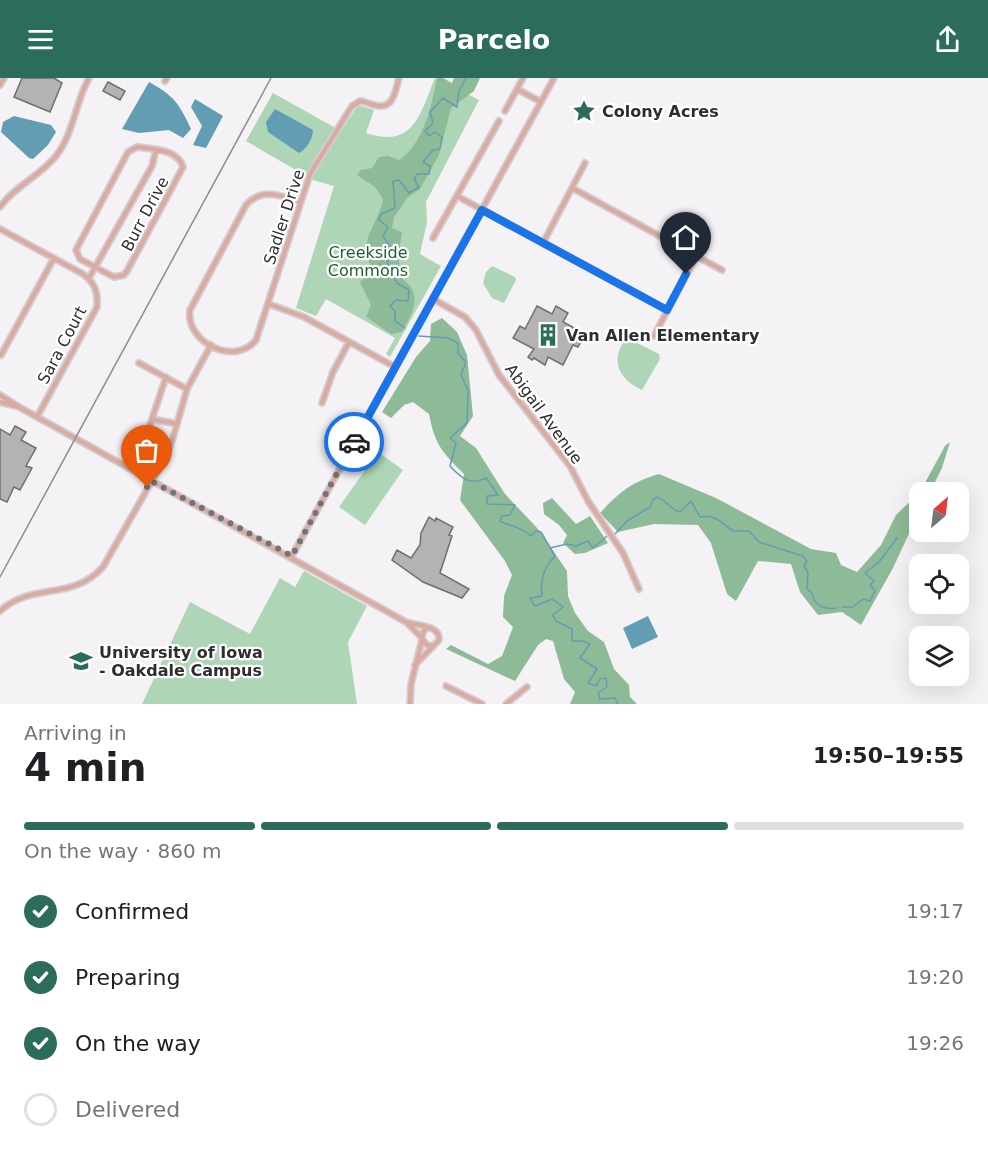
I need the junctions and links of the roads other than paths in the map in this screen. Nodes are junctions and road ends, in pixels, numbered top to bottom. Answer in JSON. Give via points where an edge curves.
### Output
{"nodes":[{"id":1,"x":3,"y":78,"type":"edge"},
{"id":2,"x":89,"y":78,"type":"edge"},
{"id":3,"x":399,"y":78,"type":"edge"},
{"id":4,"x":523,"y":78,"type":"edge"},
{"id":5,"x":554,"y":78,"type":"edge"},
{"id":6,"x":0,"y":85,"type":"edge"},
{"id":7,"x":517,"y":89,"type":"junction"},
{"id":8,"x":541,"y":102,"type":"junction"},
{"id":9,"x":505,"y":111,"type":"dead end"},
{"id":10,"x":499,"y":121,"type":"dead end"},
{"id":11,"x":156,"y":150,"type":"junction"},
{"id":12,"x":585,"y":163,"type":"dead end"},
{"id":13,"x":572,"y":188,"type":"junction"},
{"id":14,"x":457,"y":196,"type":"junction"},
{"id":15,"x":301,"y":202,"type":"junction"},
{"id":16,"x":0,"y":207,"type":"edge"},
{"id":17,"x":482,"y":210,"type":"junction"},
{"id":18,"x":0,"y":229,"type":"edge"},
{"id":19,"x":433,"y":238,"type":"dead end"},
{"id":20,"x":543,"y":243,"type":"junction"},
{"id":21,"x":696,"y":256,"type":"junction"},
{"id":22,"x":54,"y":258,"type":"junction"},
{"id":23,"x":97,"y":267,"type":"junction"},
{"id":24,"x":722,"y":270,"type":"dead end"},
{"id":25,"x":89,"y":278,"type":"junction"},
{"id":26,"x":433,"y":300,"type":"junction"},
{"id":27,"x":268,"y":304,"type":"junction"},
{"id":28,"x":667,"y":310,"type":"junction"},
{"id":29,"x":654,"y":336,"type":"dead end"},
{"id":30,"x":349,"y":342,"type":"junction"},
{"id":31,"x":211,"y":345,"type":"junction"},
{"id":32,"x":1,"y":355,"type":"edge"},
{"id":33,"x":139,"y":363,"type":"dead end"},
{"id":34,"x":395,"y":367,"type":"junction"},
{"id":35,"x":166,"y":377,"type":"junction"},
{"id":36,"x":187,"y":389,"type":"junction"},
{"id":37,"x":0,"y":395,"type":"edge"},
{"id":38,"x":0,"y":402,"type":"edge"},
{"id":39,"x":322,"y":403,"type":"dead end"},
{"id":40,"x":19,"y":407,"type":"junction"},
{"id":41,"x":37,"y":417,"type":"junction"},
{"id":42,"x":152,"y":419,"type":"junction"},
{"id":43,"x":177,"y":424,"type":"junction"},
{"id":44,"x":140,"y":446,"type":"dead end"},
{"id":45,"x":151,"y":481,"type":"junction"},
{"id":46,"x":292,"y":556,"type":"junction"},
{"id":47,"x":639,"y":589,"type":"dead end"},
{"id":48,"x":0,"y":611,"type":"edge"},
{"id":49,"x":406,"y":622,"type":"junction"},
{"id":50,"x":427,"y":628,"type":"junction"},
{"id":51,"x":422,"y":639,"type":"junction"},
{"id":52,"x":432,"y":646,"type":"junction"},
{"id":53,"x":415,"y":665,"type":"junction"},
{"id":54,"x":446,"y":686,"type":"dead end"},
{"id":55,"x":527,"y":687,"type":"dead end"},
{"id":56,"x":410,"y":704,"type":"edge"},
{"id":57,"x":482,"y":704,"type":"edge"},
{"id":58,"x":506,"y":704,"type":"edge"}],
"edges":[{"from":1,"to":6,"type":"street"},
{"from":2,"to":16,"type":"street","via":[[57,154]]},
{"from":3,"to":15,"type":"street","name":"Sadler Drive","via":[[387,105],[360,101],[352,106],[312,170]]},
{"from":4,"to":7,"type":"street"},
{"from":5,"to":8,"type":"street"},
{"from":7,"to":8,"type":"street"},
{"from":7,"to":9,"type":"street"},
{"from":8,"to":17,"type":"street"},
{"from":10,"to":14,"type":"street"},
{"from":11,"to":23,"type":"street","name":"Burr Drive","via":[[152,166]]},
{"from":11,"to":23,"type":"street","name":"Burr Drive","via":[[137,147],[128,152],[77,245],[80,259]]},
{"from":11,"to":23,"type":"street","name":"Burr Drive","via":[[178,158],[182,171],[124,275],[114,277]]},
{"from":12,"to":13,"type":"street"},
{"from":13,"to":20,"type":"street"},
{"from":13,"to":21,"type":"street"},
{"from":14,"to":17,"type":"street"},
{"from":14,"to":19,"type":"street"},
{"from":15,"to":27,"type":"street","name":"Sadler Drive"},
{"from":15,"to":31,"type":"street","via":[[268,194],[253,198],[244,208],[190,309],[193,330]]},
{"from":17,"to":20,"type":"street"},
{"from":17,"to":26,"type":"street"},
{"from":18,"to":22,"type":"street"},
{"from":20,"to":28,"type":"street"},
{"from":21,"to":24,"type":"street"},
{"from":21,"to":28,"type":"street"},
{"from":22,"to":25,"type":"street"},
{"from":22,"to":32,"type":"street"},
{"from":23,"to":25,"type":"street","name":"Burr Drive"},
{"from":25,"to":41,"type":"street","name":"Sara Court","via":[[97,291],[97,307]]},
{"from":26,"to":34,"type":"street"},
{"from":26,"to":47,"type":"street","name":"Abigail Avenue","via":[[465,317],[476,330],[499,375],[570,466],[623,553]]},
{"from":27,"to":30,"type":"street","via":[[304,317]]},
{"from":27,"to":31,"type":"street","name":"Sadler Drive","via":[[259,335],[249,347],[231,353]]},
{"from":28,"to":29,"type":"street"},
{"from":30,"to":34,"type":"street"},
{"from":30,"to":39,"type":"street"},
{"from":31,"to":36,"type":"street"},
{"from":33,"to":35,"type":"street"},
{"from":34,"to":46,"type":"street"},
{"from":35,"to":36,"type":"street"},
{"from":35,"to":42,"type":"street"},
{"from":36,"to":43,"type":"street"},
{"from":37,"to":40,"type":"street"},
{"from":38,"to":40,"type":"street"},
{"from":40,"to":41,"type":"street"},
{"from":41,"to":45,"type":"street"},
{"from":42,"to":43,"type":"street"},
{"from":42,"to":44,"type":"street"},
{"from":43,"to":45,"type":"street","via":[[165,458]]},
{"from":45,"to":46,"type":"street"},
{"from":45,"to":48,"type":"street","via":[[98,573],[70,589],[22,597]]},
{"from":46,"to":49,"type":"street"},
{"from":49,"to":50,"type":"street"},
{"from":49,"to":51,"type":"street"},
{"from":50,"to":51,"type":"street"},
{"from":50,"to":52,"type":"street","via":[[439,633],[439,640]]},
{"from":51,"to":52,"type":"street"},
{"from":51,"to":53,"type":"street"},
{"from":52,"to":53,"type":"street"},
{"from":53,"to":56,"type":"street"},
{"from":54,"to":57,"type":"street"},
{"from":55,"to":58,"type":"street"}]}
